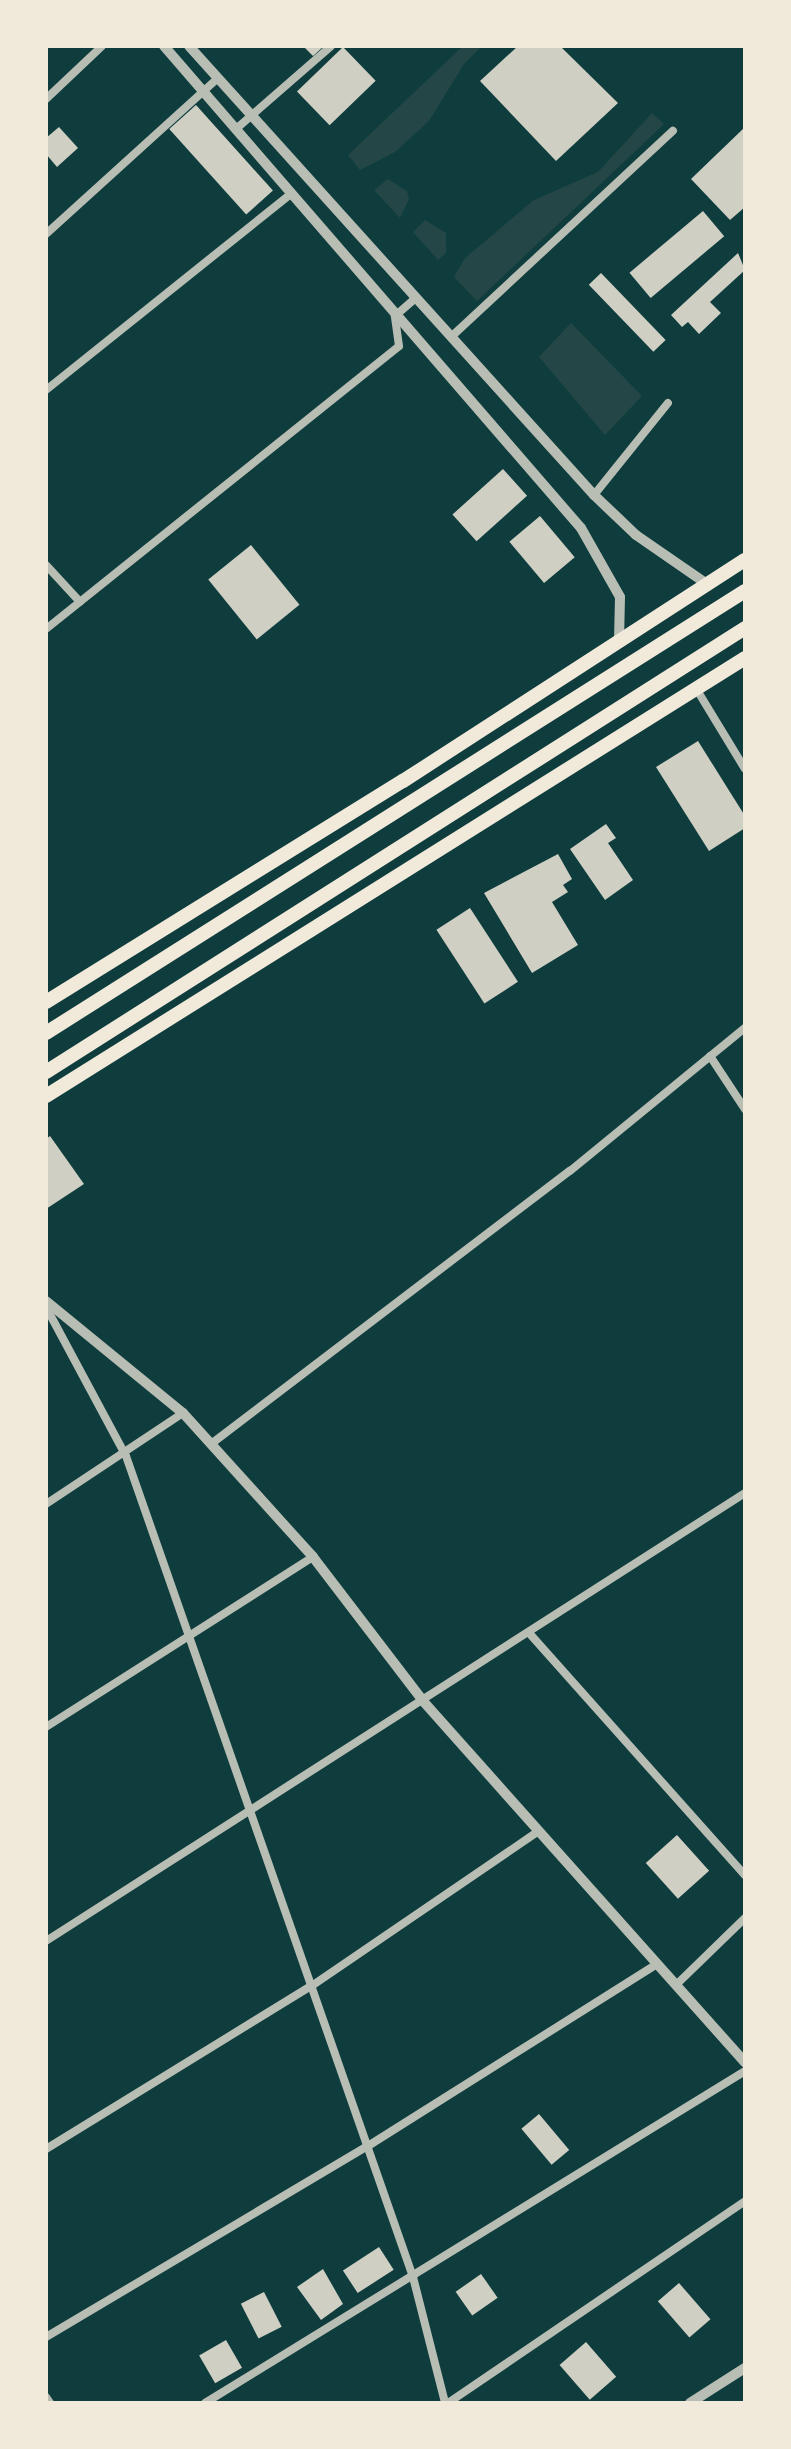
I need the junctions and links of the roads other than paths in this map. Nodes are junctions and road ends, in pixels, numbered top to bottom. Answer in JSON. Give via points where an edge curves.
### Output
{"nodes":[{"id":1,"x":102,"y":46,"type":"edge"},
{"id":2,"x":164,"y":46,"type":"edge"},
{"id":3,"x":189,"y":46,"type":"edge"},
{"id":4,"x":331,"y":46,"type":"edge"},
{"id":5,"x":218,"y":78,"type":"junction"},
{"id":6,"x":203,"y":91,"type":"junction"},
{"id":7,"x":46,"y":99,"type":"edge"},
{"id":8,"x":251,"y":114,"type":"junction"},
{"id":9,"x":236,"y":129,"type":"junction"},
{"id":10,"x":673,"y":131,"type":"dead end"},
{"id":11,"x":292,"y":193,"type":"junction"},
{"id":12,"x":46,"y":234,"type":"edge"},
{"id":13,"x":416,"y":298,"type":"junction"},
{"id":14,"x":395,"y":316,"type":"junction"},
{"id":15,"x":451,"y":337,"type":"junction"},
{"id":16,"x":46,"y":390,"type":"edge"},
{"id":17,"x":668,"y":403,"type":"dead end"},
{"id":18,"x":594,"y":495,"type":"junction"},
{"id":19,"x":745,"y":560,"type":"edge"},
{"id":20,"x":46,"y":565,"type":"edge"},
{"id":21,"x":707,"y":584,"type":"junction"},
{"id":22,"x":745,"y":591,"type":"edge"},
{"id":23,"x":80,"y":602,"type":"junction"},
{"id":24,"x":745,"y":628,"type":"edge"},
{"id":25,"x":46,"y":629,"type":"edge"},
{"id":26,"x":619,"y":641,"type":"junction"},
{"id":27,"x":745,"y":658,"type":"edge"},
{"id":28,"x":697,"y":690,"type":"junction"},
{"id":29,"x":745,"y":769,"type":"edge"},
{"id":30,"x":46,"y":1002,"type":"edge"},
{"id":31,"x":745,"y":1028,"type":"edge"},
{"id":32,"x":46,"y":1033,"type":"edge"},
{"id":33,"x":710,"y":1056,"type":"junction"},
{"id":34,"x":46,"y":1072,"type":"edge"},
{"id":35,"x":46,"y":1096,"type":"edge"},
{"id":36,"x":745,"y":1109,"type":"edge"},
{"id":37,"x":46,"y":1304,"type":"edge"},
{"id":38,"x":183,"y":1413,"type":"junction"},
{"id":39,"x":211,"y":1444,"type":"junction"},
{"id":40,"x":126,"y":1456,"type":"junction"},
{"id":41,"x":745,"y":1493,"type":"edge"},
{"id":42,"x":46,"y":1504,"type":"edge"},
{"id":43,"x":313,"y":1557,"type":"junction"},
{"id":44,"x":530,"y":1634,"type":"junction"},
{"id":45,"x":190,"y":1636,"type":"junction"},
{"id":46,"x":423,"y":1701,"type":"junction"},
{"id":47,"x":46,"y":1727,"type":"edge"},
{"id":48,"x":252,"y":1810,"type":"junction"},
{"id":49,"x":539,"y":1831,"type":"junction"},
{"id":50,"x":745,"y":1875,"type":"edge"},
{"id":51,"x":745,"y":1918,"type":"edge"},
{"id":52,"x":46,"y":1941,"type":"edge"},
{"id":53,"x":657,"y":1964,"type":"junction"},
{"id":54,"x":313,"y":1985,"type":"junction"},
{"id":55,"x":676,"y":1985,"type":"junction"},
{"id":56,"x":745,"y":2063,"type":"edge"},
{"id":57,"x":745,"y":2071,"type":"edge"},
{"id":58,"x":368,"y":2146,"type":"junction"},
{"id":59,"x":46,"y":2149,"type":"edge"},
{"id":60,"x":745,"y":2201,"type":"edge"},
{"id":61,"x":413,"y":2277,"type":"junction"},
{"id":62,"x":46,"y":2337,"type":"edge"},
{"id":63,"x":745,"y":2368,"type":"edge"},
{"id":64,"x":46,"y":2397,"type":"edge"},
{"id":65,"x":50,"y":2403,"type":"edge"},
{"id":66,"x":205,"y":2403,"type":"edge"},
{"id":67,"x":446,"y":2403,"type":"edge"},
{"id":68,"x":690,"y":2403,"type":"edge"}],
"edges":[{"from":1,"to":7,"type":"street"},
{"from":2,"to":6,"type":"street"},
{"from":3,"to":5,"type":"street"},
{"from":4,"to":8,"type":"street"},
{"from":5,"to":6,"type":"street"},
{"from":5,"to":8,"type":"street"},
{"from":6,"to":9,"type":"street"},
{"from":6,"to":12,"type":"street"},
{"from":8,"to":9,"type":"street"},
{"from":8,"to":13,"type":"street"},
{"from":9,"to":11,"type":"street"},
{"from":10,"to":15,"type":"street"},
{"from":11,"to":14,"type":"street"},
{"from":11,"to":16,"type":"street"},
{"from":13,"to":14,"type":"street"},
{"from":13,"to":15,"type":"street"},
{"from":14,"to":23,"type":"street","via":[[399,346]]},
{"from":14,"to":26,"type":"street","via":[[581,528],[620,597]]},
{"from":15,"to":18,"type":"street"},
{"from":17,"to":18,"type":"street"},
{"from":18,"to":21,"type":"street","via":[[636,535]]},
{"from":19,"to":21,"type":"highway"},
{"from":20,"to":23,"type":"street"},
{"from":21,"to":26,"type":"highway"},
{"from":22,"to":32,"type":"highway"},
{"from":23,"to":25,"type":"street"},
{"from":24,"to":34,"type":"highway"},
{"from":26,"to":30,"type":"highway"},
{"from":27,"to":28,"type":"highway"},
{"from":28,"to":29,"type":"street"},
{"from":28,"to":35,"type":"highway"},
{"from":31,"to":33,"type":"street"},
{"from":33,"to":36,"type":"street"},
{"from":33,"to":39,"type":"street","via":[[570,1171]]},
{"from":37,"to":38,"type":"street"},
{"from":37,"to":40,"type":"street"},
{"from":38,"to":39,"type":"street"},
{"from":38,"to":40,"type":"street"},
{"from":39,"to":43,"type":"street"},
{"from":40,"to":42,"type":"street"},
{"from":40,"to":45,"type":"street"},
{"from":41,"to":44,"type":"street"},
{"from":43,"to":45,"type":"street"},
{"from":43,"to":46,"type":"street"},
{"from":44,"to":46,"type":"street"},
{"from":44,"to":50,"type":"street"},
{"from":45,"to":47,"type":"street"},
{"from":45,"to":48,"type":"street"},
{"from":46,"to":48,"type":"street"},
{"from":46,"to":49,"type":"street"},
{"from":48,"to":52,"type":"street"},
{"from":48,"to":54,"type":"street"},
{"from":49,"to":53,"type":"street"},
{"from":49,"to":54,"type":"street"},
{"from":51,"to":55,"type":"street"},
{"from":53,"to":55,"type":"street"},
{"from":53,"to":58,"type":"street"},
{"from":54,"to":58,"type":"street"},
{"from":54,"to":59,"type":"street"},
{"from":55,"to":56,"type":"street"},
{"from":57,"to":61,"type":"street"},
{"from":58,"to":61,"type":"street"},
{"from":58,"to":62,"type":"street"},
{"from":60,"to":67,"type":"street"},
{"from":61,"to":66,"type":"street"},
{"from":61,"to":67,"type":"street"},
{"from":63,"to":68,"type":"street"},
{"from":64,"to":65,"type":"street"}]}
